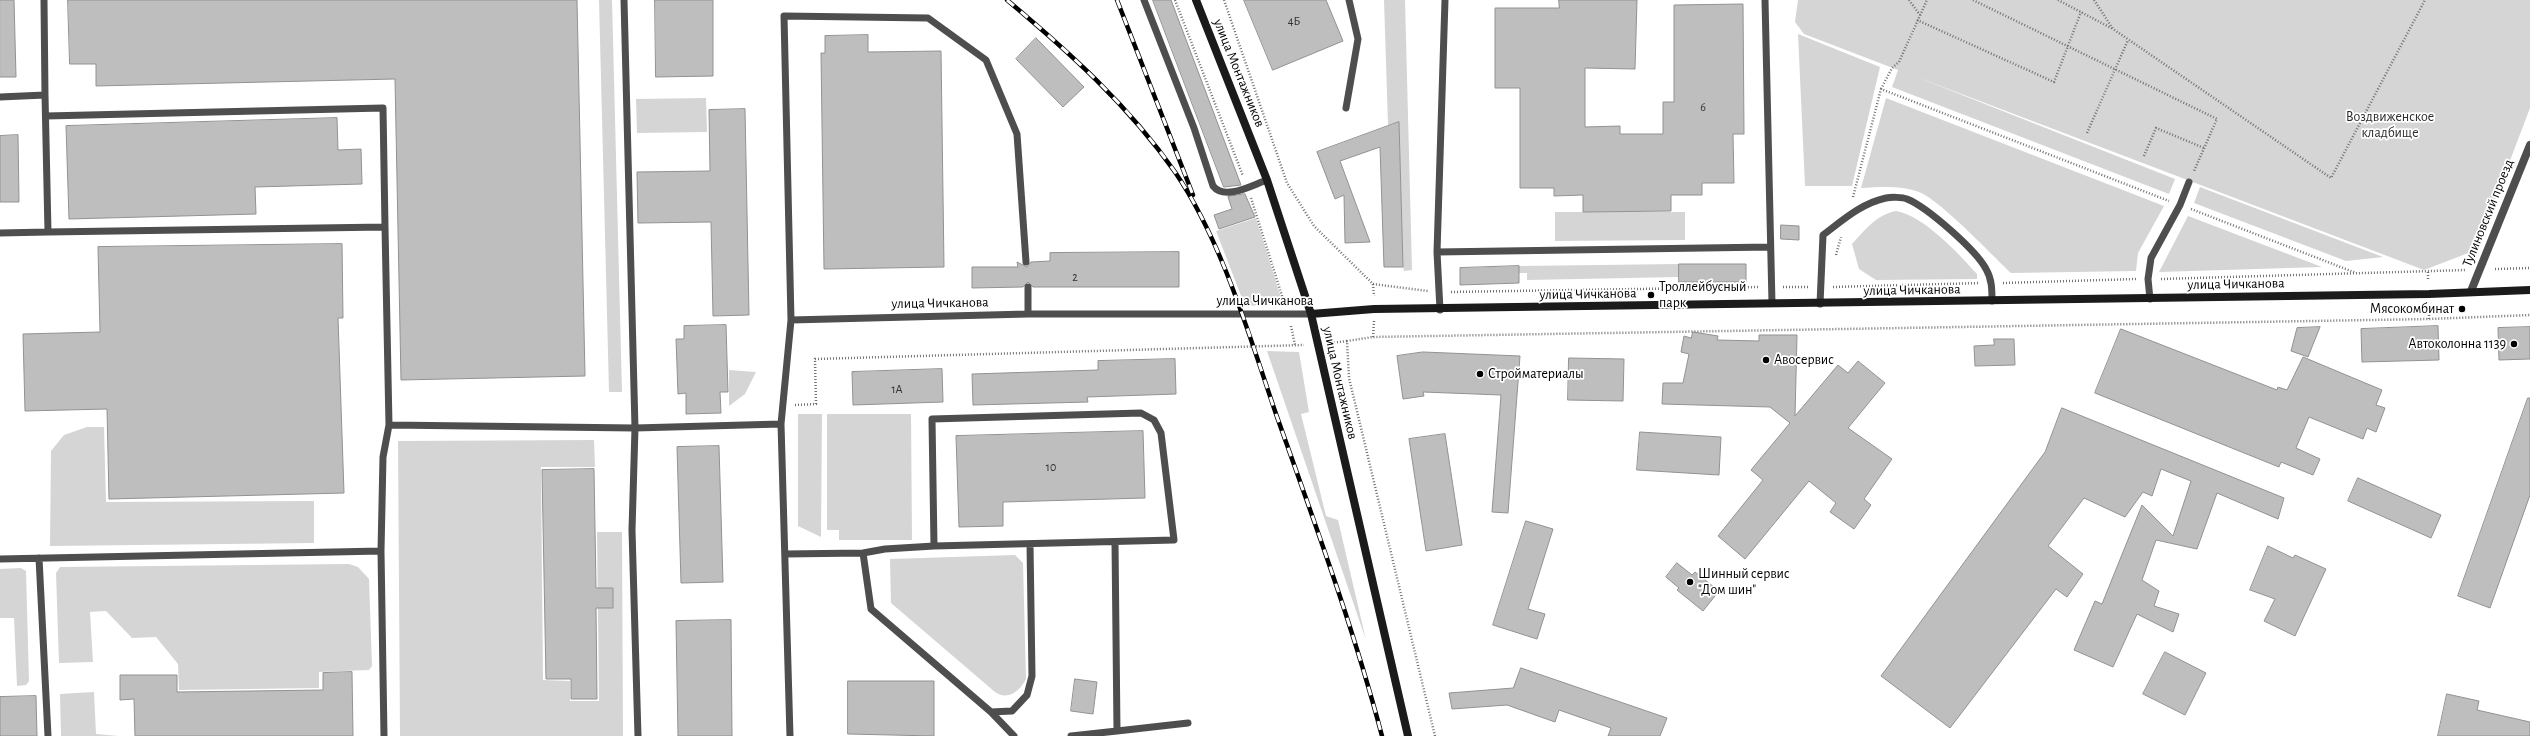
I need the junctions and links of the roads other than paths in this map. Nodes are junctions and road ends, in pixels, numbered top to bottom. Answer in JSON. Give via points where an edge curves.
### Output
{"nodes":[{"id":1,"x":44,"y":0,"type":"edge"},
{"id":2,"x":624,"y":0,"type":"edge"},
{"id":3,"x":1144,"y":0,"type":"edge"},
{"id":4,"x":1196,"y":0,"type":"edge"},
{"id":5,"x":1349,"y":0,"type":"edge"},
{"id":6,"x":1445,"y":0,"type":"edge"},
{"id":7,"x":1765,"y":0,"type":"edge"},
{"id":8,"x":45,"y":95,"type":"junction"},
{"id":9,"x":0,"y":97,"type":"edge"},
{"id":10,"x":1346,"y":108,"type":"dead end"},
{"id":11,"x":46,"y":116,"type":"junction"},
{"id":12,"x":2530,"y":145,"type":"edge"},
{"id":13,"x":1267,"y":180,"type":"junction"},
{"id":14,"x":2189,"y":182,"type":"road end"},
{"id":15,"x":385,"y":227,"type":"junction"},
{"id":16,"x":48,"y":232,"type":"junction"},
{"id":17,"x":0,"y":233,"type":"edge"},
{"id":18,"x":1770,"y":247,"type":"junction"},
{"id":19,"x":1437,"y":252,"type":"junction"},
{"id":20,"x":1026,"y":262,"type":"dead end"},
{"id":21,"x":1028,"y":288,"type":"dead end"},
{"id":22,"x":2530,"y":290,"type":"edge"},
{"id":23,"x":2471,"y":291,"type":"junction"},
{"id":24,"x":2150,"y":298,"type":"junction"},
{"id":25,"x":1992,"y":301,"type":"junction"},
{"id":26,"x":1772,"y":303,"type":"junction"},
{"id":27,"x":1820,"y":304,"type":"junction"},
{"id":28,"x":1440,"y":310,"type":"junction"},
{"id":29,"x":1028,"y":314,"type":"junction"},
{"id":30,"x":1311,"y":314,"type":"junction"},
{"id":31,"x":791,"y":320,"type":"junction"},
{"id":32,"x":781,"y":424,"type":"junction"},
{"id":33,"x":389,"y":425,"type":"junction"},
{"id":34,"x":635,"y":428,"type":"junction"},
{"id":35,"x":1115,"y":542,"type":"junction"},
{"id":36,"x":1030,"y":544,"type":"junction"},
{"id":37,"x":934,"y":546,"type":"junction"},
{"id":38,"x":381,"y":551,"type":"junction"},
{"id":39,"x":863,"y":553,"type":"junction"},
{"id":40,"x":785,"y":554,"type":"junction"},
{"id":41,"x":39,"y":558,"type":"junction"},
{"id":42,"x":0,"y":559,"type":"edge"},
{"id":43,"x":991,"y":712,"type":"junction"},
{"id":44,"x":1188,"y":723,"type":"dead end"},
{"id":45,"x":1117,"y":731,"type":"junction"},
{"id":46,"x":48,"y":736,"type":"edge"},
{"id":47,"x":384,"y":736,"type":"edge"},
{"id":48,"x":638,"y":736,"type":"edge"},
{"id":49,"x":790,"y":736,"type":"edge"},
{"id":50,"x":1014,"y":736,"type":"edge"},
{"id":51,"x":1071,"y":736,"type":"edge"},
{"id":52,"x":1408,"y":736,"type":"edge"}],
"edges":[{"from":1,"to":8,"type":"lane"},
{"from":2,"to":34,"type":"lane"},
{"from":3,"to":13,"type":"lane","via":[[1194,128],[1213,186],[1225,193]]},
{"from":4,"to":13,"type":"main road","name":"улица Монтажников"},
{"from":5,"to":10,"type":"lane","via":[[1358,39]]},
{"from":6,"to":19,"type":"lane"},
{"from":7,"to":18,"type":"lane"},
{"from":8,"to":9,"type":"lane"},
{"from":8,"to":11,"type":"lane"},
{"from":11,"to":15,"type":"lane","via":[[383,108]]},
{"from":11,"to":16,"type":"lane"},
{"from":12,"to":23,"type":"street","name":"Тулиновский проезд"},
{"from":13,"to":30,"type":"main road","name":"улица Монтажников"},
{"from":14,"to":24,"type":"lane","via":[[2180,205],[2151,258],[2148,279]]},
{"from":15,"to":16,"type":"lane"},
{"from":15,"to":33,"type":"lane"},
{"from":16,"to":17,"type":"lane"},
{"from":18,"to":19,"type":"lane"},
{"from":18,"to":26,"type":"lane"},
{"from":19,"to":28,"type":"lane"},
{"from":20,"to":31,"type":"lane","via":[[1017,134],[986,60],[928,18],[784,16]]},
{"from":21,"to":29,"type":"lane"},
{"from":22,"to":23,"type":"main road","name":"улица Чичканова"},
{"from":23,"to":24,"type":"main road","name":"улица Чичканова","via":[[2429,294]]},
{"from":24,"to":25,"type":"main road","name":"улица Чичканова"},
{"from":25,"to":27,"type":"main road","name":"улица Чичканова"},
{"from":25,"to":27,"type":"lane","via":[[1992,283],[1986,268],[1965,244],[1923,208],[1906,198],[1886,198],[1860,207],[1823,235]]},
{"from":26,"to":27,"type":"main road","name":"улица Чичканова"},
{"from":26,"to":28,"type":"main road","name":"улица Чичканова"},
{"from":28,"to":30,"type":"main road","name":"улица Чичканова","via":[[1374,309]]},
{"from":29,"to":30,"type":"lane","name":"улица Чичканова"},
{"from":29,"to":31,"type":"lane","name":"улица Чичканова"},
{"from":30,"to":52,"type":"main road","name":"улица Монтажников","via":[[1316,345]]},
{"from":31,"to":32,"type":"lane"},
{"from":32,"to":34,"type":"lane"},
{"from":32,"to":40,"type":"lane"},
{"from":33,"to":34,"type":"lane"},
{"from":33,"to":38,"type":"lane","via":[[383,457]]},
{"from":34,"to":48,"type":"lane","via":[[632,530]]},
{"from":35,"to":36,"type":"lane"},
{"from":35,"to":37,"type":"lane","via":[[1174,540],[1161,433],[1154,420],[1141,413],[932,419]]},
{"from":35,"to":45,"type":"lane"},
{"from":36,"to":37,"type":"lane"},
{"from":36,"to":43,"type":"lane","via":[[1032,676],[1027,695],[1021,704],[1012,711]]},
{"from":37,"to":39,"type":"lane"},
{"from":38,"to":41,"type":"lane"},
{"from":38,"to":47,"type":"lane"},
{"from":39,"to":40,"type":"lane"},
{"from":39,"to":43,"type":"lane","via":[[871,609]]},
{"from":40,"to":49,"type":"lane"},
{"from":41,"to":42,"type":"lane"},
{"from":41,"to":46,"type":"lane"},
{"from":43,"to":50,"type":"lane"},
{"from":44,"to":45,"type":"lane"},
{"from":45,"to":51,"type":"lane"}]}
